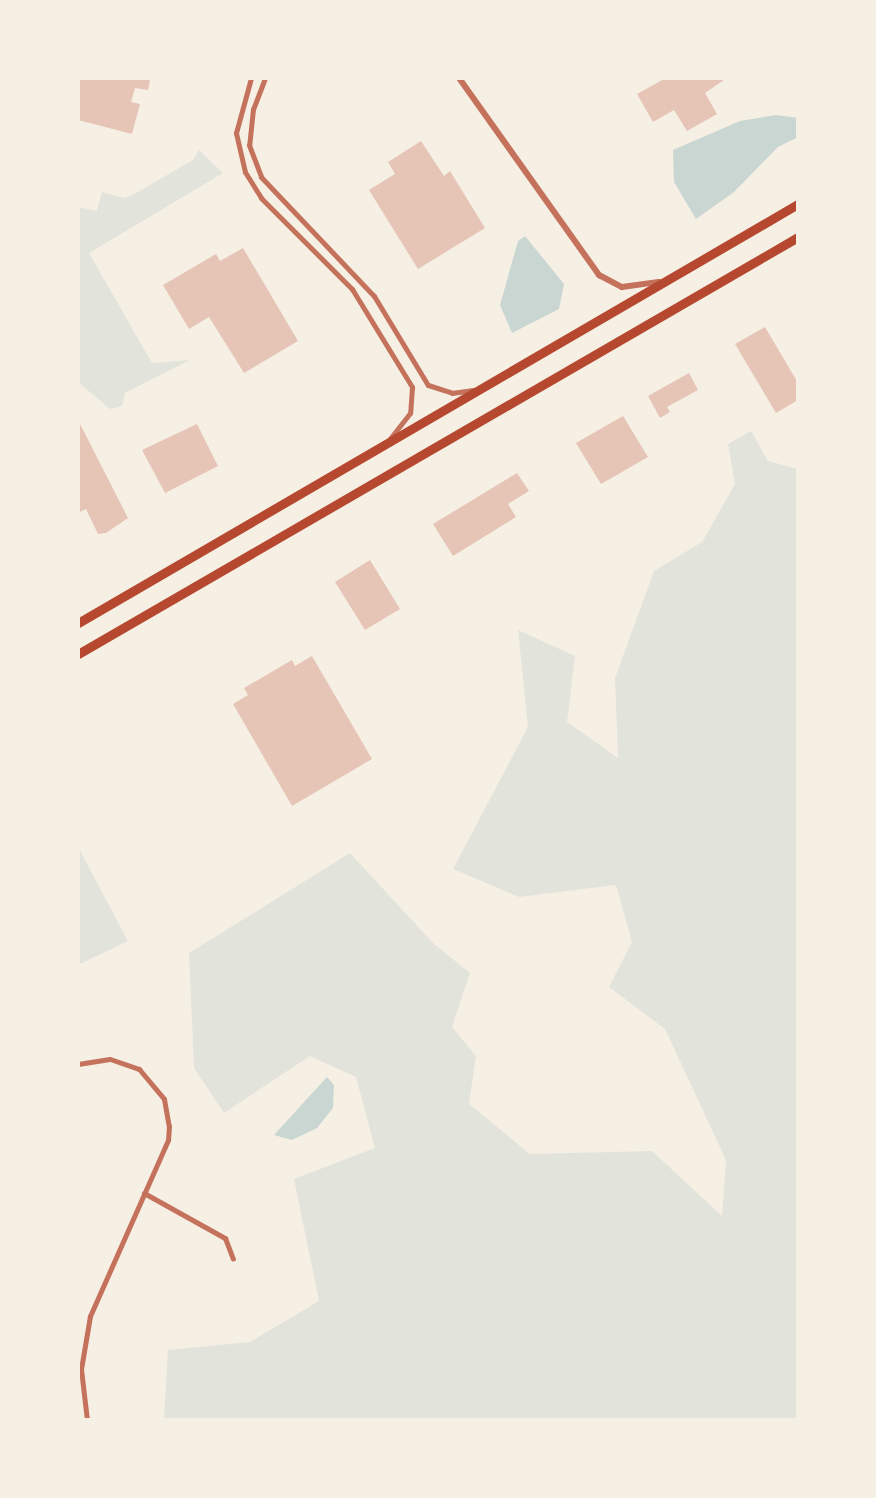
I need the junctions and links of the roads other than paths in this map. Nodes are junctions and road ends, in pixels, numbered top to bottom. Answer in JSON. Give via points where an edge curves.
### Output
{"nodes":[{"id":1,"x":251,"y":78,"type":"edge"},
{"id":2,"x":265,"y":78,"type":"edge"},
{"id":3,"x":459,"y":78,"type":"edge"},
{"id":4,"x":798,"y":204,"type":"edge"},
{"id":5,"x":798,"y":237,"type":"edge"},
{"id":6,"x":665,"y":281,"type":"junction"},
{"id":7,"x":481,"y":389,"type":"junction"},
{"id":8,"x":382,"y":447,"type":"junction"},
{"id":9,"x":78,"y":623,"type":"edge"},
{"id":10,"x":78,"y":654,"type":"edge"},
{"id":11,"x":78,"y":1064,"type":"edge"},
{"id":12,"x":144,"y":1193,"type":"junction"},
{"id":13,"x":232,"y":1259,"type":"dead end"},
{"id":14,"x":78,"y":1418,"type":"edge"},
{"id":15,"x":86,"y":1419,"type":"edge"}],
"edges":[{"from":1,"to":8,"type":"street","via":[[236,133],[249,181],[352,289],[412,387],[410,413]]},
{"from":2,"to":7,"type":"street","via":[[249,145],[261,177],[374,296],[428,385],[452,393]]},
{"from":3,"to":6,"type":"street","via":[[599,275],[622,287]]},
{"from":4,"to":6,"type":"highway"},
{"from":5,"to":10,"type":"highway"},
{"from":6,"to":7,"type":"highway"},
{"from":7,"to":8,"type":"highway"},
{"from":8,"to":9,"type":"highway"},
{"from":11,"to":12,"type":"street","via":[[125,1062],[150,1078],[164,1099],[168,1140]]},
{"from":12,"to":13,"type":"street","via":[[226,1238]]},
{"from":12,"to":15,"type":"street","via":[[90,1316],[82,1370]]},
{"from":14,"to":15,"type":"street"}]}
